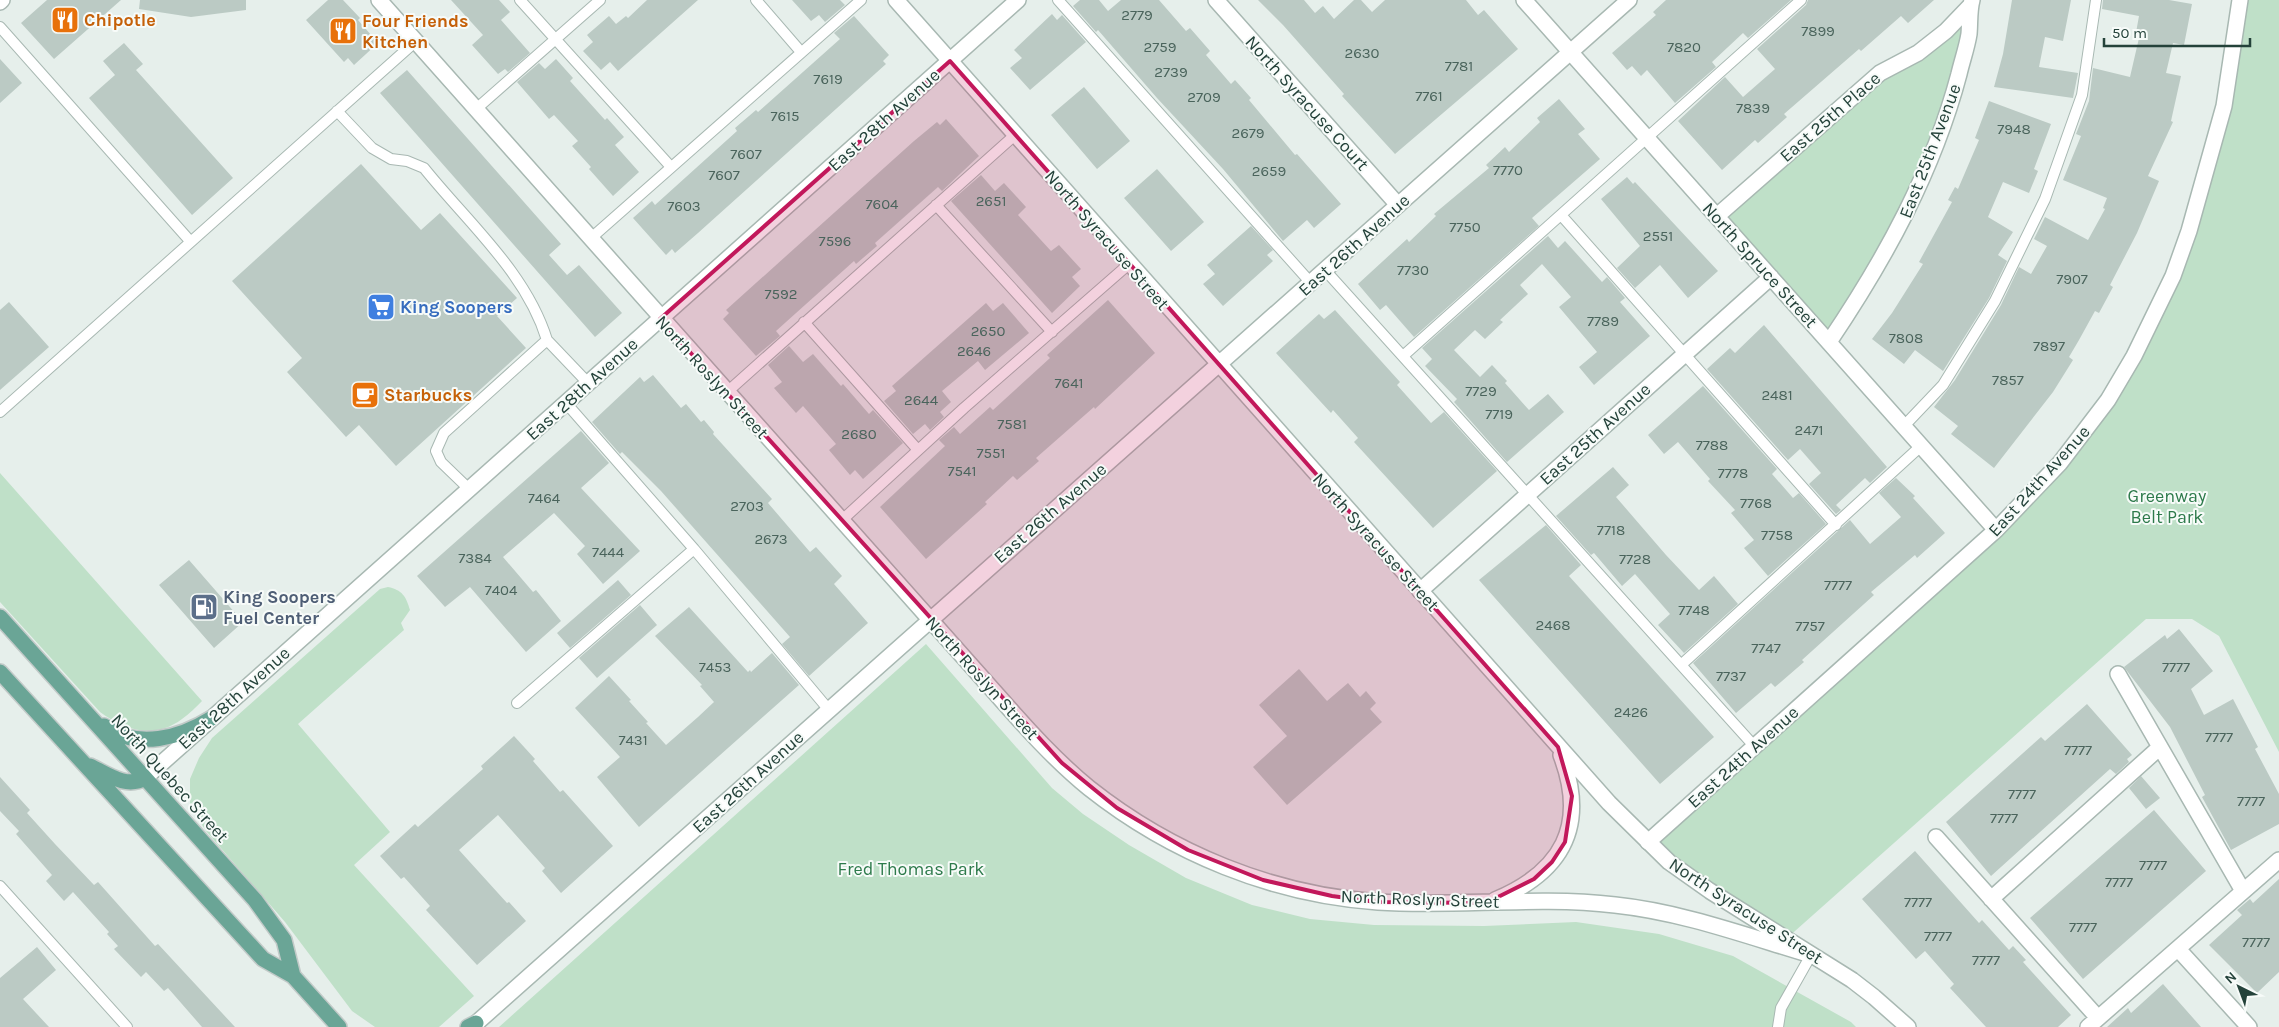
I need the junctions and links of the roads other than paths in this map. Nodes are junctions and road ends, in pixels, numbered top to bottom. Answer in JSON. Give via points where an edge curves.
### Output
{"nodes":[{"id":1,"x":379,"y":0,"type":"edge"},
{"id":2,"x":520,"y":0,"type":"edge"},
{"id":3,"x":600,"y":0,"type":"edge"},
{"id":4,"x":756,"y":0,"type":"edge"},
{"id":5,"x":861,"y":0,"type":"edge"},
{"id":6,"x":896,"y":0,"type":"edge"},
{"id":7,"x":1018,"y":0,"type":"edge"},
{"id":8,"x":1058,"y":0,"type":"edge"},
{"id":9,"x":1216,"y":0,"type":"edge"},
{"id":10,"x":1524,"y":0,"type":"edge"},
{"id":11,"x":1630,"y":0,"type":"edge"},
{"id":12,"x":1801,"y":0,"type":"edge"},
{"id":13,"x":2096,"y":0,"type":"edge"},
{"id":14,"x":2240,"y":0,"type":"edge"},
{"id":15,"x":1971,"y":3,"type":"edge"},
{"id":16,"x":0,"y":27,"type":"edge"},
{"id":17,"x":556,"y":40,"type":"junction"},
{"id":18,"x":416,"y":42,"type":"junction"},
{"id":19,"x":801,"y":52,"type":"junction"},
{"id":20,"x":1570,"y":52,"type":"junction"},
{"id":21,"x":950,"y":61,"type":"junction"},
{"id":22,"x":475,"y":110,"type":"junction"},
{"id":23,"x":337,"y":111,"type":"junction"},
{"id":24,"x":1016,"y":135,"type":"junction"},
{"id":25,"x":1647,"y":138,"type":"junction"},
{"id":26,"x":671,"y":167,"type":"junction"},
{"id":27,"x":936,"y":205,"type":"junction"},
{"id":28,"x":1398,"y":205,"type":"junction"},
{"id":29,"x":1561,"y":215,"type":"junction"},
{"id":30,"x":1717,"y":216,"type":"junction"},
{"id":31,"x":590,"y":239,"type":"junction"},
{"id":32,"x":190,"y":241,"type":"junction"},
{"id":33,"x":1129,"y":264,"type":"junction"},
{"id":34,"x":1325,"y":270,"type":"junction"},
{"id":35,"x":1771,"y":277,"type":"junction"},
{"id":36,"x":1311,"y":283,"type":"junction"},
{"id":37,"x":660,"y":319,"type":"junction"},
{"id":38,"x":804,"y":322,"type":"junction"},
{"id":39,"x":1052,"y":332,"type":"junction"},
{"id":40,"x":546,"y":340,"type":"junction"},
{"id":41,"x":1829,"y":342,"type":"junction"},
{"id":42,"x":1685,"y":354,"type":"junction"},
{"id":43,"x":1403,"y":356,"type":"junction"},
{"id":44,"x":1218,"y":365,"type":"junction"},
{"id":45,"x":588,"y":383,"type":"junction"},
{"id":46,"x":726,"y":392,"type":"junction"},
{"id":47,"x":566,"y":403,"type":"junction"},
{"id":48,"x":0,"y":412,"type":"edge"},
{"id":49,"x":1904,"y":426,"type":"junction"},
{"id":50,"x":1921,"y":446,"type":"junction"},
{"id":51,"x":918,"y":450,"type":"junction"},
{"id":52,"x":469,"y":490,"type":"junction"},
{"id":53,"x":1528,"y":494,"type":"junction"},
{"id":54,"x":841,"y":521,"type":"junction"},
{"id":55,"x":1836,"y":525,"type":"junction"},
{"id":56,"x":1996,"y":530,"type":"junction"},
{"id":57,"x":694,"y":549,"type":"junction"},
{"id":58,"x":1420,"y":591,"type":"junction"},
{"id":59,"x":0,"y":617,"type":"edge"},
{"id":60,"x":930,"y":620,"type":"junction"},
{"id":61,"x":1681,"y":664,"type":"junction"},
{"id":62,"x":0,"y":672,"type":"edge"},
{"id":63,"x":2118,"y":674,"type":"dead end"},
{"id":64,"x":517,"y":702,"type":"dead end"},
{"id":65,"x":77,"y":703,"type":"junction"},
{"id":66,"x":829,"y":710,"type":"junction"},
{"id":67,"x":212,"y":718,"type":"junction"},
{"id":68,"x":1558,"y":747,"type":"junction"},
{"id":69,"x":1755,"y":747,"type":"junction"},
{"id":70,"x":2159,"y":748,"type":"junction"},
{"id":71,"x":82,"y":762,"type":"junction"},
{"id":72,"x":145,"y":778,"type":"junction"},
{"id":73,"x":1936,"y":837,"type":"dead end"},
{"id":74,"x":1648,"y":842,"type":"junction"},
{"id":75,"x":2279,"y":860,"type":"edge"},
{"id":76,"x":0,"y":886,"type":"edge"},
{"id":77,"x":2243,"y":891,"type":"junction"},
{"id":78,"x":1991,"y":899,"type":"junction"},
{"id":79,"x":1486,"y":903,"type":"junction"},
{"id":80,"x":2178,"y":949,"type":"junction"},
{"id":81,"x":1811,"y":955,"type":"junction"},
{"id":82,"x":293,"y":976,"type":"junction"},
{"id":83,"x":2093,"y":1023,"type":"edge"},
{"id":84,"x":472,"y":1026,"type":"edge"},
{"id":85,"x":127,"y":1027,"type":"edge"},
{"id":86,"x":339,"y":1027,"type":"edge"},
{"id":87,"x":1778,"y":1027,"type":"edge"},
{"id":88,"x":1908,"y":1027,"type":"edge"},
{"id":89,"x":2249,"y":1027,"type":"edge"}],
"edges":[{"from":1,"to":18,"type":"street","name":"North Roslyn Street"},
{"from":2,"to":17,"type":"lane"},
{"from":3,"to":17,"type":"lane"},
{"from":4,"to":19,"type":"lane"},
{"from":5,"to":19,"type":"lane"},
{"from":6,"to":21,"type":"street","name":"North Syracuse Street"},
{"from":7,"to":21,"type":"street","name":"East 28th Avenue"},
{"from":8,"to":36,"type":"lane"},
{"from":9,"to":28,"type":"street","name":"North Syracuse Court"},
{"from":10,"to":20,"type":"street","name":"North Spruce Street"},
{"from":11,"to":20,"type":"street","name":"East 26th Avenue"},
{"from":12,"to":25,"type":"lane"},
{"from":13,"to":49,"type":"lane","via":[[2082,95],[2044,198],[1995,301],[1943,385]]},
{"from":14,"to":56,"type":"street","name":"East 24th Avenue","via":[[2224,106],[2189,232],[2173,276],[2134,356],[2108,400],[2060,464]]},
{"from":15,"to":30,"type":"street","name":"East 25th Place","via":[[1946,31],[1918,53],[1880,73]]},
{"from":15,"to":41,"type":"street","name":"East 25th Avenue","via":[[1969,36],[1958,77],[1923,178],[1906,217]]},
{"from":16,"to":32,"type":"lane"},
{"from":17,"to":22,"type":"lane"},
{"from":17,"to":26,"type":"lane"},
{"from":18,"to":22,"type":"street","name":"North Roslyn Street"},
{"from":18,"to":23,"type":"lane"},
{"from":19,"to":26,"type":"lane"},
{"from":20,"to":25,"type":"street","name":"North Spruce Street"},
{"from":20,"to":28,"type":"street","name":"East 26th Avenue"},
{"from":21,"to":24,"type":"street","name":"North Syracuse Street"},
{"from":21,"to":37,"type":"street","name":"East 28th Avenue"},
{"from":22,"to":31,"type":"street","name":"North Roslyn Street"},
{"from":23,"to":32,"type":"lane"},
{"from":23,"to":40,"type":"lane","via":[[372,148],[392,159],[424,168],[510,270],[540,318]]},
{"from":24,"to":27,"type":"lane"},
{"from":24,"to":33,"type":"street","name":"North Syracuse Street"},
{"from":25,"to":29,"type":"lane"},
{"from":25,"to":30,"type":"street","name":"North Spruce Street"},
{"from":26,"to":31,"type":"lane"},
{"from":27,"to":38,"type":"lane"},
{"from":27,"to":39,"type":"lane"},
{"from":28,"to":34,"type":"street","name":"East 26th Avenue"},
{"from":29,"to":42,"type":"lane"},
{"from":29,"to":43,"type":"lane"},
{"from":30,"to":35,"type":"street","name":"North Spruce Street"},
{"from":31,"to":37,"type":"street","name":"North Roslyn Street"},
{"from":32,"to":48,"type":"lane"},
{"from":33,"to":39,"type":"lane"},
{"from":33,"to":44,"type":"street","name":"North Syracuse Street"},
{"from":34,"to":36,"type":"street","name":"East 26th Avenue"},
{"from":34,"to":43,"type":"lane"},
{"from":35,"to":41,"type":"street","name":"North Spruce Street"},
{"from":35,"to":42,"type":"street","name":"East 25th Avenue"},
{"from":36,"to":44,"type":"street","name":"East 26th Avenue"},
{"from":37,"to":45,"type":"street","name":"East 28th Avenue"},
{"from":37,"to":46,"type":"street","name":"North Roslyn Street"},
{"from":38,"to":46,"type":"lane"},
{"from":38,"to":51,"type":"lane"},
{"from":39,"to":51,"type":"lane"},
{"from":40,"to":45,"type":"lane"},
{"from":40,"to":52,"type":"lane","via":[[444,433],[437,444],[436,452],[441,462]]},
{"from":41,"to":49,"type":"street","name":"North Spruce Street"},
{"from":42,"to":53,"type":"street","name":"East 25th Avenue"},
{"from":42,"to":55,"type":"lane"},
{"from":43,"to":53,"type":"lane"},
{"from":44,"to":58,"type":"street","name":"North Syracuse Street"},
{"from":44,"to":60,"type":"street","name":"East 26th Avenue"},
{"from":45,"to":47,"type":"street","name":"East 28th Avenue"},
{"from":46,"to":54,"type":"street","name":"North Roslyn Street"},
{"from":47,"to":52,"type":"street","name":"East 28th Avenue"},
{"from":47,"to":57,"type":"lane"},
{"from":49,"to":50,"type":"street","name":"North Spruce Street"},
{"from":50,"to":55,"type":"lane"},
{"from":50,"to":56,"type":"street","name":"North Spruce Street"},
{"from":51,"to":54,"type":"lane"},
{"from":52,"to":67,"type":"street","name":"East 28th Avenue"},
{"from":53,"to":58,"type":"street","name":"East 25th Avenue"},
{"from":53,"to":61,"type":"lane"},
{"from":54,"to":60,"type":"street","name":"North Roslyn Street"},
{"from":55,"to":61,"type":"lane"},
{"from":56,"to":69,"type":"street","name":"East 24th Avenue"},
{"from":57,"to":64,"type":"lane"},
{"from":57,"to":66,"type":"lane"},
{"from":58,"to":68,"type":"street","name":"North Syracuse Street"},
{"from":59,"to":65,"type":"main road","name":"North Quebec Street"},
{"from":60,"to":66,"type":"street","name":"East 26th Avenue"},
{"from":60,"to":79,"type":"street","name":"North Roslyn Street","via":[[1062,763],[1117,808],[1188,850],[1263,880],[1298,890],[1376,902]]},
{"from":61,"to":69,"type":"lane"},
{"from":62,"to":71,"type":"main road","name":"North Quebec Street"},
{"from":63,"to":70,"type":"street"},
{"from":65,"to":67,"type":"main road","via":[[116,734],[135,738],[156,739],[181,734]]},
{"from":65,"to":72,"type":"main road","name":"North Quebec Street"},
{"from":66,"to":84,"type":"street","name":"East 26th Avenue"},
{"from":67,"to":72,"type":"street","name":"East 28th Avenue"},
{"from":68,"to":74,"type":"street","name":"North Syracuse Street"},
{"from":68,"to":79,"type":"street","via":[[1569,776],[1572,796],[1565,842],[1552,862],[1534,879]]},
{"from":69,"to":74,"type":"street","name":"East 24th Avenue"},
{"from":70,"to":77,"type":"street"},
{"from":70,"to":78,"type":"street"},
{"from":71,"to":72,"type":"main road","via":[[121,781],[135,782]]},
{"from":71,"to":82,"type":"main road","name":"North Quebec Street","via":[[263,959]]},
{"from":72,"to":82,"type":"main road","name":"North Quebec Street","via":[[267,914],[284,940]]},
{"from":73,"to":78,"type":"street"},
{"from":74,"to":81,"type":"street","name":"North Syracuse Street","via":[[1669,862],[1710,891]]},
{"from":75,"to":77,"type":"street"},
{"from":76,"to":85,"type":"lane"},
{"from":77,"to":80,"type":"street"},
{"from":78,"to":83,"type":"street"},
{"from":79,"to":81,"type":"street","name":"North Roslyn Street","via":[[1555,902],[1646,910]]},
{"from":80,"to":83,"type":"street"},
{"from":80,"to":89,"type":"street"},
{"from":81,"to":87,"type":"lane","via":[[1780,1008]]},
{"from":81,"to":88,"type":"street","name":"North Syracuse Street","via":[[1874,997]]},
{"from":82,"to":86,"type":"main road","name":"North Quebec Street"}]}
